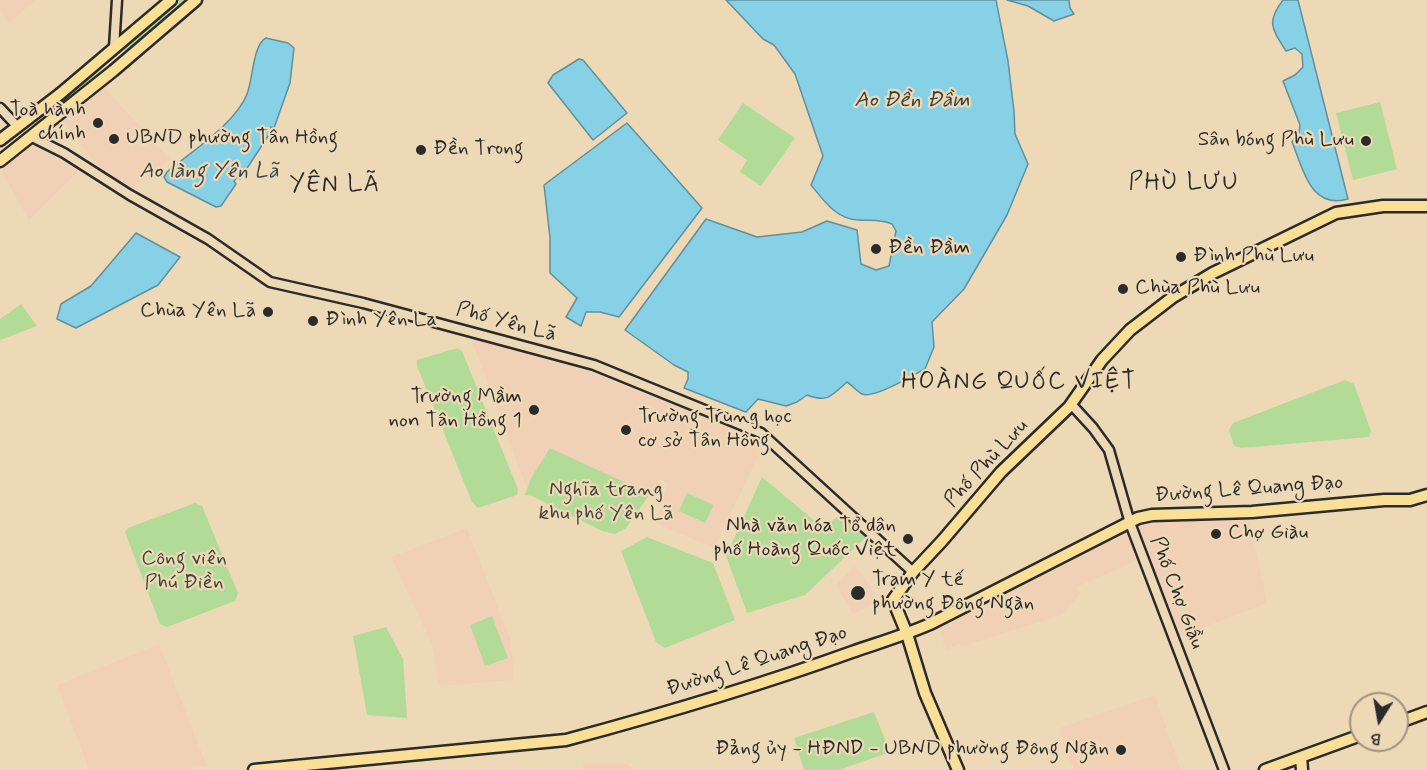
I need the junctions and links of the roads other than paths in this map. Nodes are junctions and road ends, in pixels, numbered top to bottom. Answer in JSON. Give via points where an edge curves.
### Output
{"nodes":[{"id":1,"x":117,"y":0,"type":"edge"},
{"id":2,"x":171,"y":0,"type":"edge"},
{"id":3,"x":196,"y":0,"type":"edge"},
{"id":4,"x":114,"y":48,"type":"junction"},
{"id":5,"x":113,"y":71,"type":"junction"},
{"id":6,"x":0,"y":108,"type":"edge"},
{"id":7,"x":18,"y":127,"type":"junction"},
{"id":8,"x":32,"y":136,"type":"junction"},
{"id":9,"x":0,"y":140,"type":"edge"},
{"id":10,"x":0,"y":160,"type":"edge"},
{"id":11,"x":1427,"y":206,"type":"edge"},
{"id":12,"x":1071,"y":404,"type":"junction"},
{"id":13,"x":1427,"y":495,"type":"edge"},
{"id":14,"x":1130,"y":523,"type":"junction"},
{"id":15,"x":914,"y":572,"type":"junction"},
{"id":16,"x":907,"y":634,"type":"junction"},
{"id":17,"x":1427,"y":712,"type":"edge"},
{"id":18,"x":1409,"y":719,"type":"edge"},
{"id":19,"x":1349,"y":739,"type":"edge"},
{"id":20,"x":1300,"y":757,"type":"junction"},
{"id":21,"x":254,"y":770,"type":"edge"},
{"id":22,"x":958,"y":770,"type":"edge"},
{"id":23,"x":1224,"y":770,"type":"edge"},
{"id":24,"x":1265,"y":770,"type":"edge"},
{"id":25,"x":1302,"y":770,"type":"edge"}],
"edges":[{"from":1,"to":4,"type":"street"},
{"from":2,"to":4,"type":"main road"},
{"from":3,"to":5,"type":"main road"},
{"from":4,"to":5,"type":"main road"},
{"from":4,"to":7,"type":"main road"},
{"from":5,"to":8,"type":"main road"},
{"from":6,"to":7,"type":"street"},
{"from":7,"to":8,"type":"main road"},
{"from":7,"to":9,"type":"main road"},
{"from":8,"to":10,"type":"main road"},
{"from":8,"to":15,"type":"street","name":"Phố Yên Lã","via":[[208,239],[270,282],[594,365],[761,432]]},
{"from":11,"to":12,"type":"main road","name":"Phố Phù Lưu","via":[[1383,206],[1336,213],[1213,273],[1130,330],[1102,360]]},
{"from":12,"to":14,"type":"street","name":"Phố Chợ Giầu","via":[[1110,450]]},
{"from":12,"to":15,"type":"main road","name":"Phố Phù Lưu","via":[[1001,472]]},
{"from":13,"to":14,"type":"main road","name":"Đường Lê Quang Đạo","via":[[1400,501],[1252,512],[1152,515]]},
{"from":14,"to":16,"type":"main road","name":"Đường Lê Quang Đạo"},
{"from":14,"to":23,"type":"street","name":"Phố Chợ Giầu"},
{"from":15,"to":16,"type":"main road","name":"Phố Phù Lưu","via":[[893,600]]},
{"from":16,"to":21,"type":"main road","name":"Đường Lê Quang Đạo","via":[[770,682],[566,740]]},
{"from":16,"to":22,"type":"main road","via":[[925,693]]},
{"from":17,"to":18,"type":"main road"},
{"from":19,"to":20,"type":"main road"},
{"from":20,"to":24,"type":"main road"},
{"from":20,"to":25,"type":"main road"}]}
